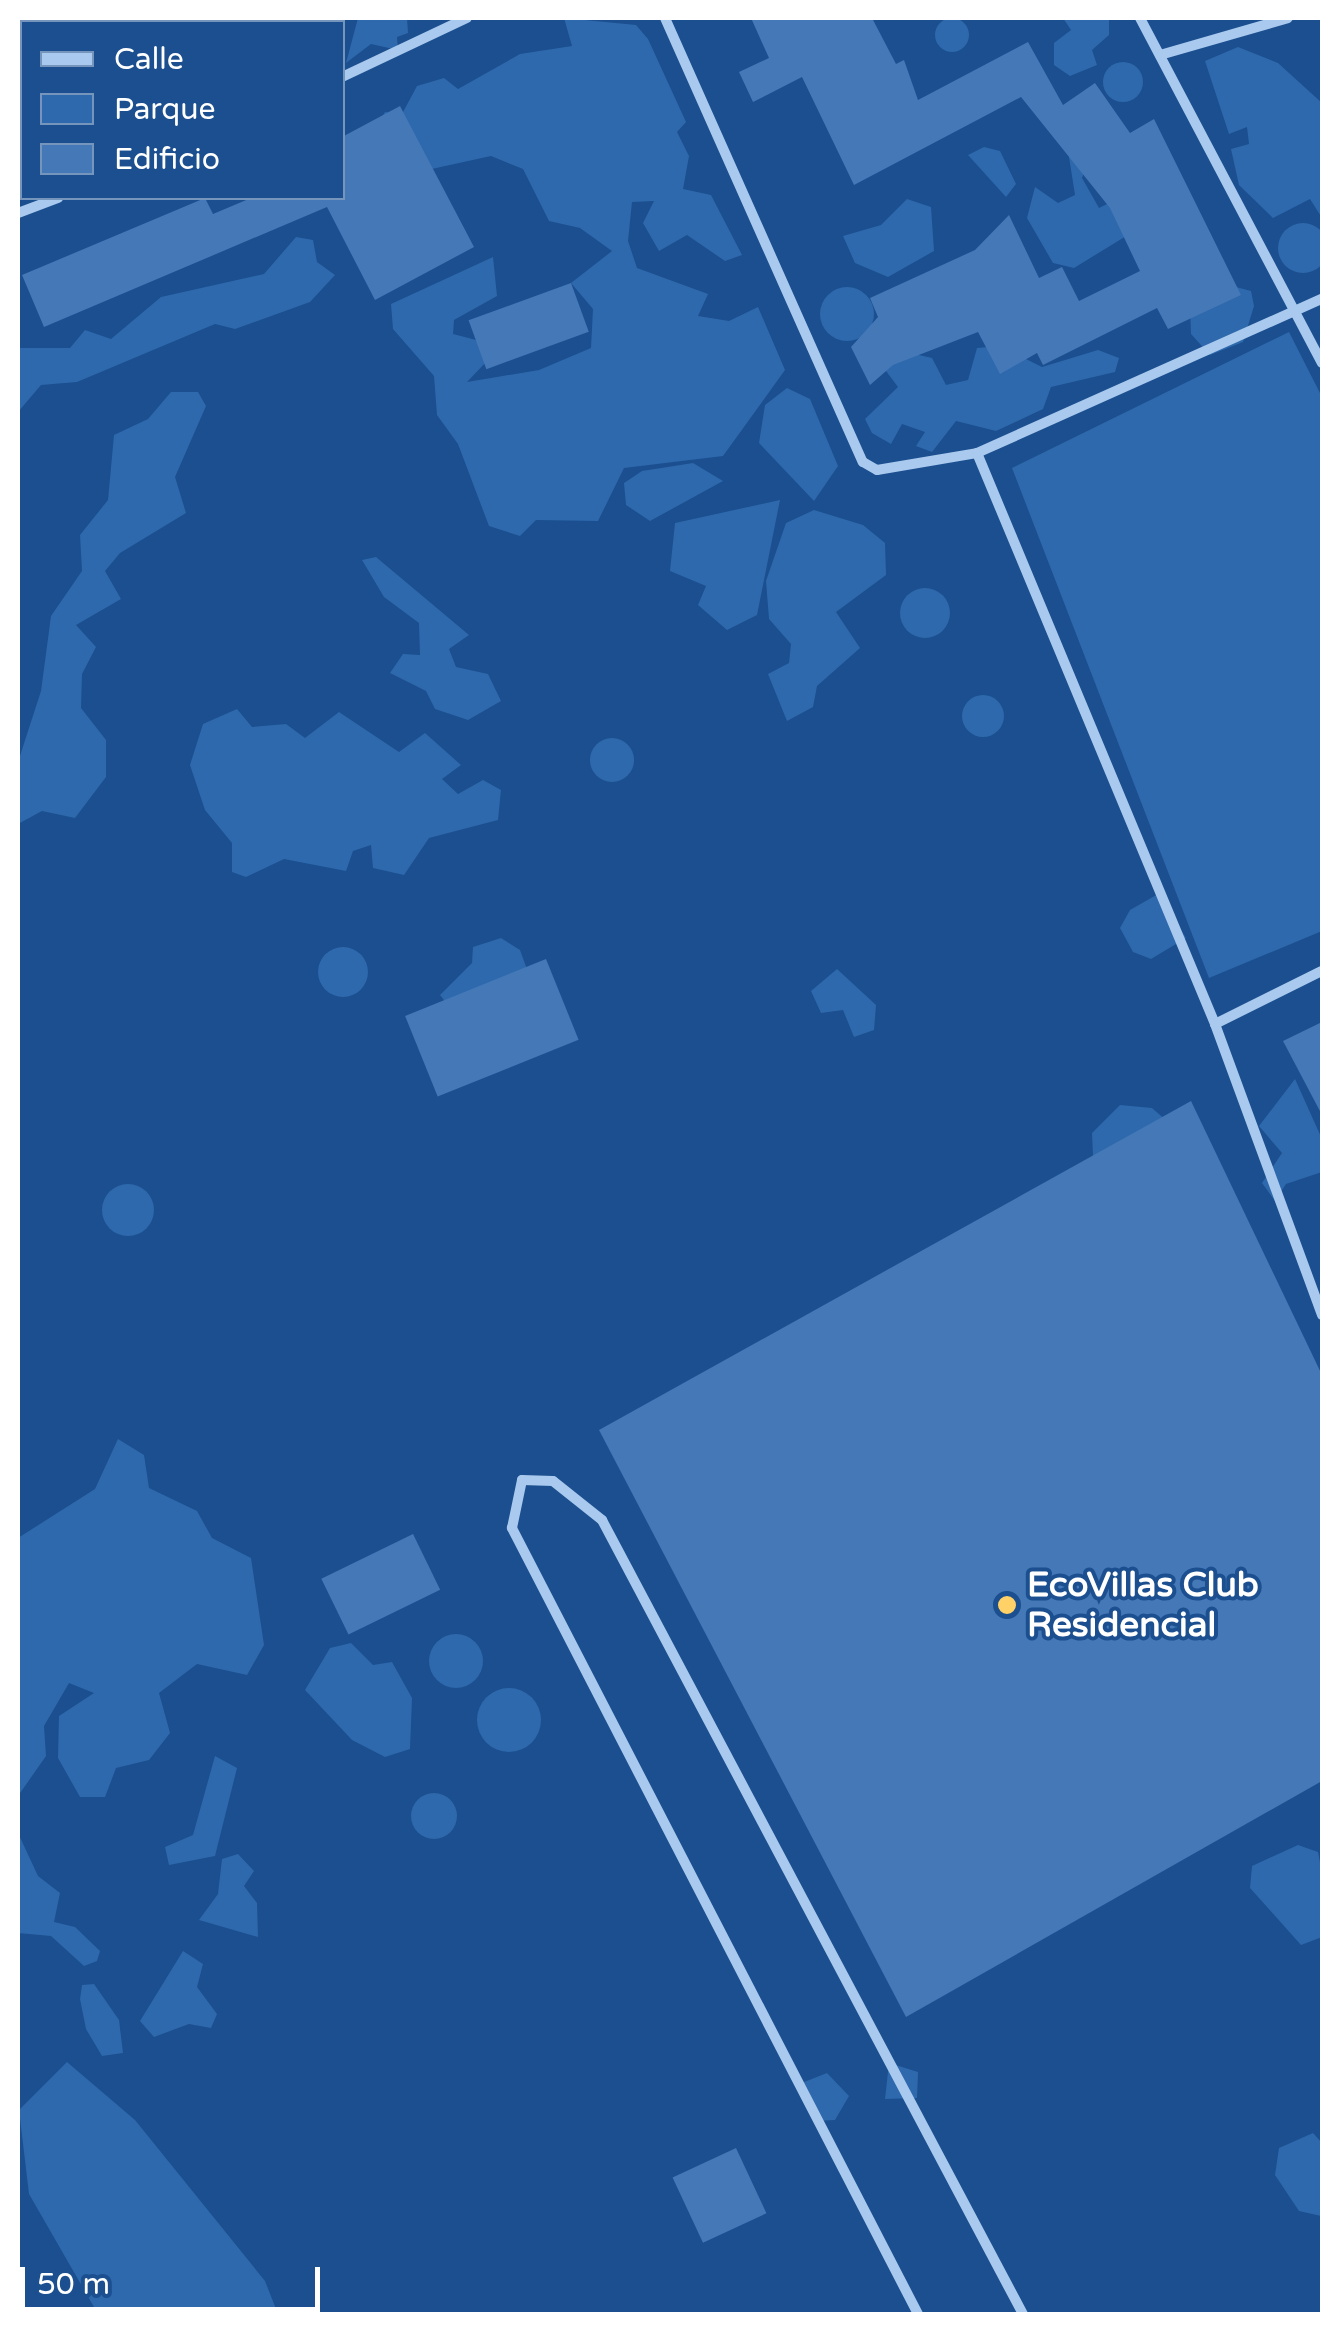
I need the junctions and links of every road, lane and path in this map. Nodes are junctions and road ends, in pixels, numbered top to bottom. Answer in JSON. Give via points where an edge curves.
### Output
{"nodes":[{"id":1,"x":467,"y":18,"type":"edge"},
{"id":2,"x":664,"y":18,"type":"edge"},
{"id":3,"x":1140,"y":18,"type":"edge"},
{"id":4,"x":1288,"y":18,"type":"edge"},
{"id":5,"x":1160,"y":55,"type":"junction"},
{"id":6,"x":345,"y":76,"type":"edge"},
{"id":7,"x":53,"y":200,"type":"edge"},
{"id":8,"x":18,"y":213,"type":"edge"},
{"id":9,"x":1322,"y":300,"type":"edge"},
{"id":10,"x":1294,"y":310,"type":"junction"},
{"id":11,"x":1322,"y":363,"type":"edge"},
{"id":12,"x":976,"y":453,"type":"junction"},
{"id":13,"x":1322,"y":970,"type":"edge"},
{"id":14,"x":1214,"y":1024,"type":"junction"},
{"id":15,"x":1322,"y":1315,"type":"edge"},
{"id":16,"x":918,"y":2314,"type":"edge"},
{"id":17,"x":1023,"y":2314,"type":"edge"}],
"edges":[{"from":1,"to":6,"type":"street"},
{"from":2,"to":12,"type":"street","via":[[863,462],[898,473]]},
{"from":3,"to":5,"type":"street"},
{"from":4,"to":5,"type":"street"},
{"from":5,"to":10,"type":"street"},
{"from":7,"to":8,"type":"street"},
{"from":9,"to":10,"type":"street"},
{"from":10,"to":11,"type":"street"},
{"from":10,"to":12,"type":"street"},
{"from":12,"to":14,"type":"street"},
{"from":13,"to":14,"type":"street"},
{"from":14,"to":15,"type":"street"},
{"from":16,"to":17,"type":"street","via":[[512,1528],[522,1480],[553,1481],[602,1520]]}]}
